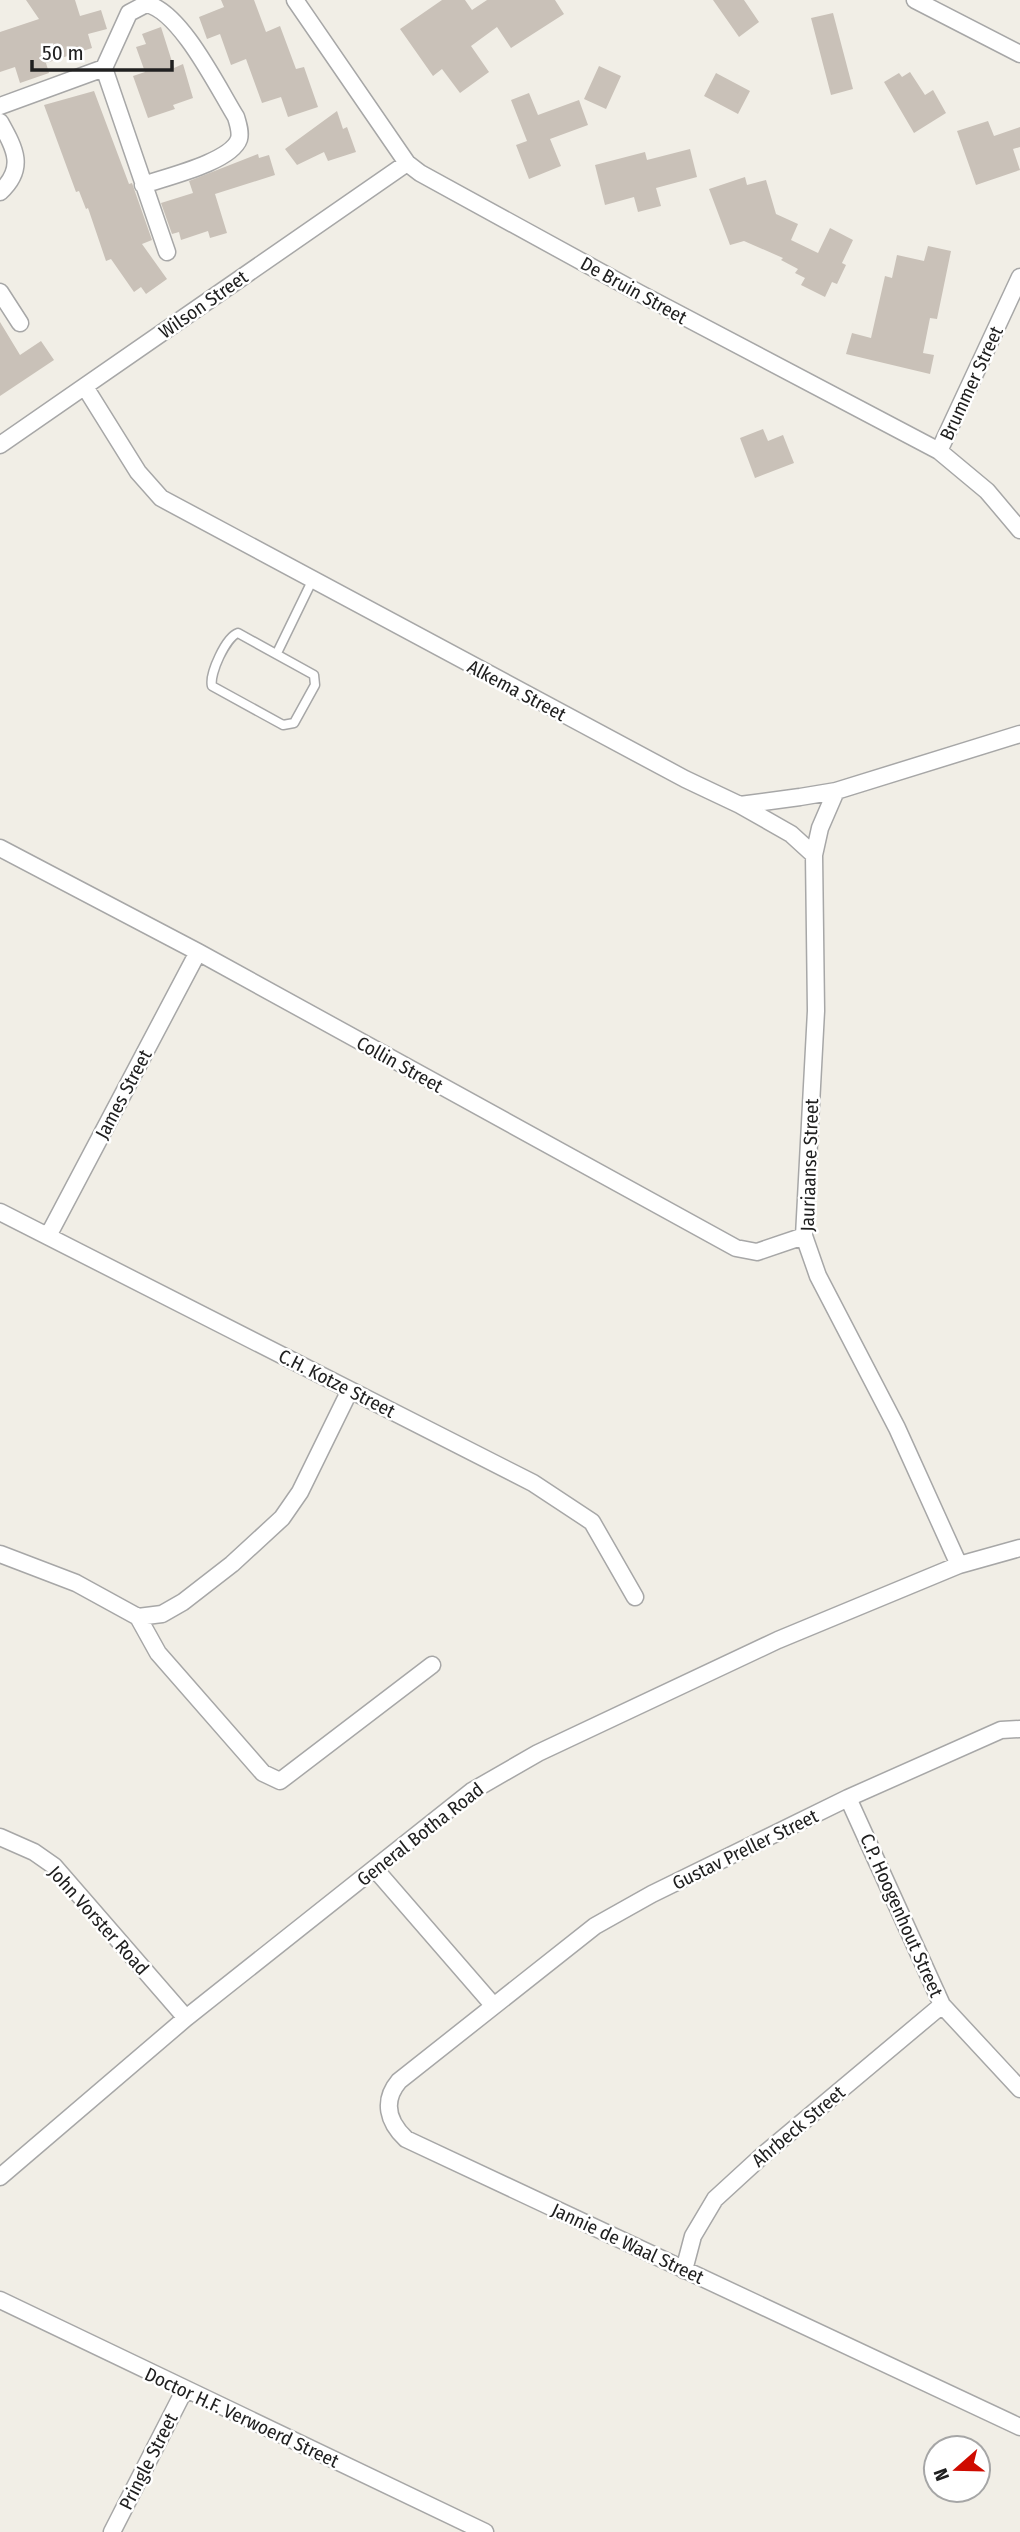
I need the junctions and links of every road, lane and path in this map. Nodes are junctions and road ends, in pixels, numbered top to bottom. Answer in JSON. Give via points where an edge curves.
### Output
{"nodes":[{"id":1,"x":295,"y":0,"type":"edge"},
{"id":2,"x":915,"y":0,"type":"edge"},
{"id":3,"x":1020,"y":54,"type":"edge"},
{"id":4,"x":104,"y":68,"type":"junction"},
{"id":5,"x":0,"y":106,"type":"edge"},
{"id":6,"x":0,"y":122,"type":"edge"},
{"id":7,"x":407,"y":163,"type":"junction"},
{"id":8,"x":144,"y":186,"type":"junction"},
{"id":9,"x":0,"y":192,"type":"edge"},
{"id":10,"x":167,"y":252,"type":"dead end"},
{"id":11,"x":1020,"y":277,"type":"edge"},
{"id":12,"x":0,"y":292,"type":"edge"},
{"id":13,"x":20,"y":323,"type":"dead end"},
{"id":14,"x":85,"y":387,"type":"junction"},
{"id":15,"x":0,"y":445,"type":"edge"},
{"id":16,"x":939,"y":451,"type":"junction"},
{"id":17,"x":1020,"y":530,"type":"edge"},
{"id":18,"x":312,"y":581,"type":"junction"},
{"id":19,"x":277,"y":653,"type":"junction"},
{"id":20,"x":1020,"y":734,"type":"edge"},
{"id":21,"x":836,"y":791,"type":"junction"},
{"id":22,"x":740,"y":805,"type":"junction"},
{"id":23,"x":0,"y":848,"type":"edge"},
{"id":24,"x":814,"y":855,"type":"junction"},
{"id":25,"x":198,"y":952,"type":"junction"},
{"id":26,"x":0,"y":1212,"type":"edge"},
{"id":27,"x":48,"y":1236,"type":"junction"},
{"id":28,"x":804,"y":1236,"type":"junction"},
{"id":29,"x":350,"y":1390,"type":"junction"},
{"id":30,"x":1020,"y":1548,"type":"edge"},
{"id":31,"x":0,"y":1554,"type":"edge"},
{"id":32,"x":959,"y":1565,"type":"junction"},
{"id":33,"x":635,"y":1597,"type":"dead end"},
{"id":34,"x":138,"y":1618,"type":"junction"},
{"id":35,"x":432,"y":1665,"type":"dead end"},
{"id":36,"x":1018,"y":1728,"type":"edge"},
{"id":37,"x":848,"y":1798,"type":"junction"},
{"id":38,"x":0,"y":1838,"type":"edge"},
{"id":39,"x":375,"y":1869,"type":"junction"},
{"id":40,"x":493,"y":2005,"type":"junction"},
{"id":41,"x":942,"y":2005,"type":"junction"},
{"id":42,"x":186,"y":2018,"type":"junction"},
{"id":43,"x":1020,"y":2090,"type":"edge"},
{"id":44,"x":0,"y":2177,"type":"edge"},
{"id":45,"x":684,"y":2270,"type":"junction"},
{"id":46,"x":0,"y":2300,"type":"edge"},
{"id":47,"x":184,"y":2391,"type":"junction"},
{"id":48,"x":1020,"y":2427,"type":"edge"},
{"id":49,"x":112,"y":2532,"type":"edge"},
{"id":50,"x":485,"y":2532,"type":"edge"}],
"edges":[{"from":1,"to":7,"type":"street","name":"De Bruin Street"},
{"from":2,"to":3,"type":"street"},
{"from":4,"to":5,"type":"street"},
{"from":4,"to":8,"type":"street"},
{"from":4,"to":8,"type":"street","via":[[129,13],[146,4],[156,6],[178,26],[236,117],[239,138],[228,152]]},
{"from":6,"to":9,"type":"street","via":[[18,162],[10,183]]},
{"from":7,"to":14,"type":"street","name":"Wilson Street"},
{"from":7,"to":16,"type":"street","name":"De Bruin Street","via":[[455,194]]},
{"from":8,"to":10,"type":"street"},
{"from":11,"to":16,"type":"street","name":"Brummer Street"},
{"from":12,"to":13,"type":"street"},
{"from":14,"to":15,"type":"street","name":"Wilson Street"},
{"from":14,"to":18,"type":"street","name":"Alkema Street","via":[[138,472],[161,498]]},
{"from":16,"to":17,"type":"street","name":"De Bruin Street","via":[[987,491]]},
{"from":18,"to":19,"type":"lane"},
{"from":18,"to":22,"type":"street","name":"Alkema Street"},
{"from":19,"to":19,"type":"lane","via":[[316,678],[297,719],[288,726],[211,684],[234,634]]},
{"from":20,"to":21,"type":"street"},
{"from":21,"to":22,"type":"street"},
{"from":21,"to":24,"type":"street","name":"Jauriaanse Street"},
{"from":22,"to":24,"type":"street","via":[[791,834]]},
{"from":23,"to":25,"type":"street","name":"Collin Street"},
{"from":24,"to":28,"type":"street","name":"Jauriaanse Street","via":[[816,1011]]},
{"from":25,"to":27,"type":"street","name":"James Street"},
{"from":25,"to":28,"type":"street","name":"Collin Street","via":[[736,1248],[757,1252]]},
{"from":26,"to":27,"type":"street","name":"C.H. Kotze Street"},
{"from":27,"to":29,"type":"street","name":"C.H. Kotze Street"},
{"from":28,"to":32,"type":"street","name":"Jauriaanse Street","via":[[818,1276],[897,1428]]},
{"from":29,"to":33,"type":"street","name":"C.H. Kotze Street","via":[[573,1507],[604,1538]]},
{"from":29,"to":34,"type":"street","via":[[300,1492],[264,1537],[173,1609]]},
{"from":30,"to":32,"type":"street","name":"General Botha Road"},
{"from":31,"to":34,"type":"street","via":[[76,1583]]},
{"from":32,"to":39,"type":"street","name":"General Botha Road","via":[[778,1640],[538,1753],[472,1791]]},
{"from":34,"to":35,"type":"street","via":[[166,1663],[263,1773],[280,1781]]},
{"from":36,"to":37,"type":"street","name":"Gustav Preller Street","via":[[1001,1730]]},
{"from":37,"to":40,"type":"street","name":"Gustav Preller Street","via":[[596,1926]]},
{"from":37,"to":41,"type":"street","name":"C.P. Hoogenhout Street"},
{"from":38,"to":42,"type":"street","name":"John Vorster Road","via":[[54,1866]]},
{"from":39,"to":40,"type":"street"},
{"from":39,"to":42,"type":"street","name":"General Botha Road"},
{"from":40,"to":45,"type":"street","name":"Jannie de Waal Street","via":[[391,2091],[389,2115],[397,2130],[414,2143]]},
{"from":41,"to":43,"type":"street","name":"C.P. Hoogenhout Street"},
{"from":41,"to":45,"type":"street","name":"Ahrbeck Street","via":[[715,2199],[693,2236]]},
{"from":42,"to":44,"type":"street","name":"General Botha Road"},
{"from":45,"to":48,"type":"street","name":"Jannie de Waal Street"},
{"from":46,"to":47,"type":"street","name":"Doctor H.F. Verwoerd Street"},
{"from":47,"to":49,"type":"street","name":"Pringle Street"},
{"from":47,"to":50,"type":"street","name":"Doctor H.F. Verwoerd Street"}]}
